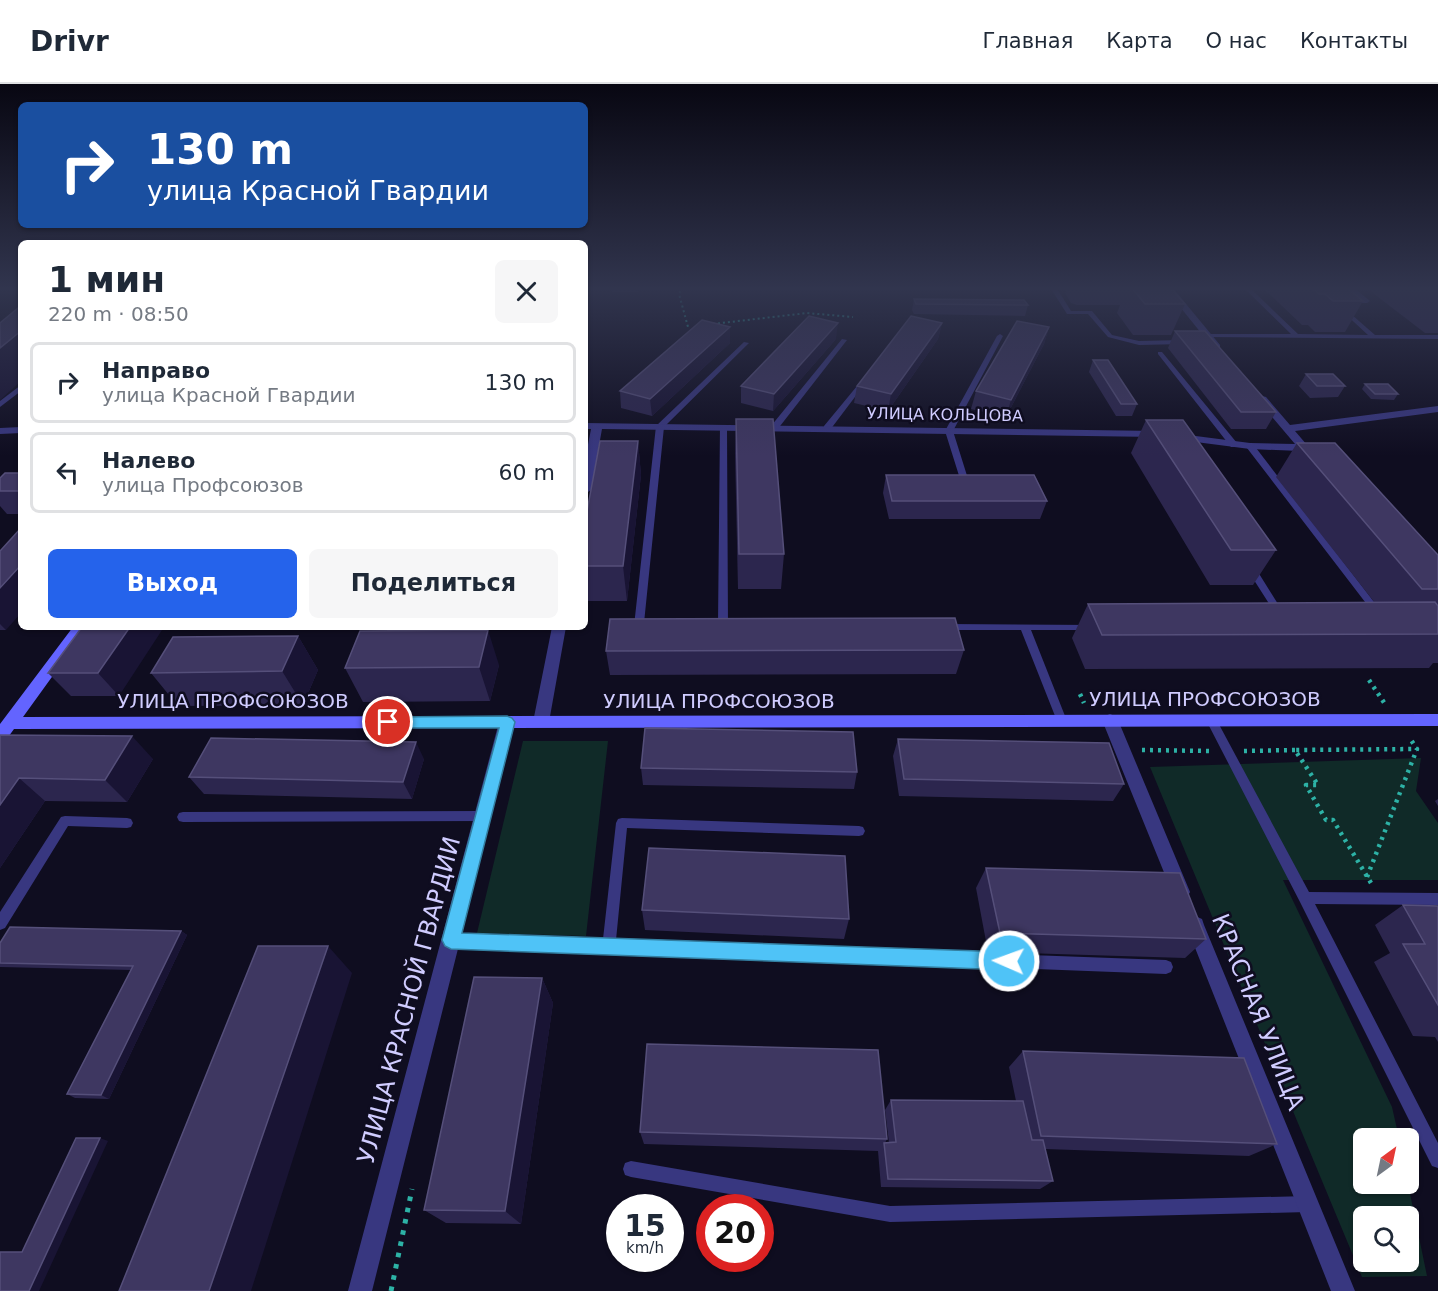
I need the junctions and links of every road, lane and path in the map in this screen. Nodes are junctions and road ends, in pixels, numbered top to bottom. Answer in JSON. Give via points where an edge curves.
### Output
{"nodes":[{"id":1,"x":746,"y":343,"type":"dead end"},
{"id":2,"x":841,"y":343,"type":"edge"},
{"id":3,"x":996,"y":343,"type":"edge"},
{"id":4,"x":1212,"y":343,"type":"edge"},
{"id":5,"x":1160,"y":353,"type":"dead end"},
{"id":6,"x":1228,"y":359,"type":"edge"},
{"id":7,"x":869,"y":375,"type":"edge"},
{"id":8,"x":18,"y":390,"type":"edge"},
{"id":9,"x":1258,"y":394,"type":"edge"},
{"id":10,"x":0,"y":405,"type":"edge"},
{"id":11,"x":1438,"y":410,"type":"edge"},
{"id":12,"x":591,"y":426,"type":"edge"},
{"id":13,"x":660,"y":426,"type":"junction"},
{"id":14,"x":723,"y":427,"type":"junction"},
{"id":15,"x":774,"y":428,"type":"junction"},
{"id":16,"x":827,"y":428,"type":"junction"},
{"id":17,"x":1287,"y":429,"type":"junction"},
{"id":18,"x":18,"y":430,"type":"edge"},
{"id":19,"x":0,"y":431,"type":"edge"},
{"id":20,"x":949,"y":431,"type":"junction"},
{"id":21,"x":1234,"y":444,"type":"junction"},
{"id":22,"x":1250,"y":446,"type":"junction"},
{"id":23,"x":1304,"y":447,"type":"junction"},
{"id":24,"x":588,"y":457,"type":"edge"},
{"id":25,"x":1319,"y":465,"type":"edge"},
{"id":26,"x":965,"y":482,"type":"edge"},
{"id":27,"x":1243,"y":555,"type":"edge"},
{"id":28,"x":1374,"y":623,"type":"edge"},
{"id":29,"x":1274,"y":624,"type":"edge"},
{"id":30,"x":650,"y":626,"type":"edge"},
{"id":31,"x":1108,"y":626,"type":"edge"},
{"id":32,"x":735,"y":627,"type":"edge"},
{"id":33,"x":932,"y":627,"type":"edge"},
{"id":34,"x":1025,"y":627,"type":"junction"},
{"id":35,"x":79,"y":630,"type":"edge"},
{"id":36,"x":558,"y":630,"type":"edge"},
{"id":37,"x":1369,"y":680,"type":"dead end"},
{"id":38,"x":1080,"y":694,"type":"dead end"},
{"id":39,"x":1101,"y":720,"type":"junction"},
{"id":40,"x":1211,"y":720,"type":"junction"},
{"id":41,"x":1397,"y":720,"type":"junction"},
{"id":42,"x":1438,"y":720,"type":"edge"},
{"id":43,"x":1062,"y":721,"type":"junction"},
{"id":44,"x":507,"y":722,"type":"junction"},
{"id":45,"x":541,"y":722,"type":"junction"},
{"id":46,"x":5,"y":723,"type":"edge"},
{"id":47,"x":0,"y":736,"type":"edge"},
{"id":48,"x":1417,"y":749,"type":"junction"},
{"id":49,"x":1122,"y":750,"type":"junction"},
{"id":50,"x":1295,"y":750,"type":"junction"},
{"id":51,"x":1227,"y":751,"type":"junction"},
{"id":52,"x":483,"y":816,"type":"junction"},
{"id":53,"x":183,"y":817,"type":"dead end"},
{"id":54,"x":127,"y":823,"type":"dead end"},
{"id":55,"x":859,"y":831,"type":"dead end"},
{"id":56,"x":1367,"y":877,"type":"junction"},
{"id":57,"x":1305,"y":898,"type":"junction"},
{"id":58,"x":1380,"y":898,"type":"junction"},
{"id":59,"x":1438,"y":899,"type":"edge"},
{"id":60,"x":0,"y":924,"type":"edge"},
{"id":61,"x":451,"y":940,"type":"junction"},
{"id":62,"x":609,"y":946,"type":"junction"},
{"id":63,"x":1166,"y":968,"type":"dead end"},
{"id":64,"x":1438,"y":1160,"type":"edge"},
{"id":65,"x":631,"y":1169,"type":"dead end"},
{"id":66,"x":412,"y":1186,"type":"dead end"},
{"id":67,"x":1308,"y":1204,"type":"junction"},
{"id":68,"x":360,"y":1291,"type":"edge"},
{"id":69,"x":391,"y":1291,"type":"edge"},
{"id":70,"x":1343,"y":1291,"type":"edge"}],
"edges":[{"from":1,"to":13,"type":"lane"},
{"from":2,"to":15,"type":"lane"},
{"from":3,"to":20,"type":"lane"},
{"from":4,"to":6,"type":"street"},
{"from":5,"to":21,"type":"lane"},
{"from":7,"to":16,"type":"lane"},
{"from":8,"to":10,"type":"lane"},
{"from":9,"to":17,"type":"street"},
{"from":11,"to":17,"type":"street"},
{"from":12,"to":13,"type":"street","name":"УЛИЦА КОЛЬЦОВА"},
{"from":12,"to":24,"type":"street"},
{"from":13,"to":14,"type":"street","name":"УЛИЦА КОЛЬЦОВА"},
{"from":13,"to":30,"type":"lane","via":[[639,626]]},
{"from":14,"to":15,"type":"street","name":"УЛИЦА КОЛЬЦОВА"},
{"from":14,"to":32,"type":"lane","via":[[718,627]]},
{"from":15,"to":16,"type":"street","name":"УЛИЦА КОЛЬЦОВА"},
{"from":16,"to":20,"type":"street","name":"УЛИЦА КОЛЬЦОВА"},
{"from":17,"to":23,"type":"street"},
{"from":18,"to":19,"type":"street"},
{"from":20,"to":21,"type":"street","name":"УЛИЦА КОЛЬЦОВА"},
{"from":20,"to":26,"type":"lane"},
{"from":21,"to":22,"type":"street","name":"УЛИЦА КОЛЬЦОВА"},
{"from":22,"to":23,"type":"street","name":"УЛИЦА КОЛЬЦОВА"},
{"from":22,"to":28,"type":"lane","via":[[1385,623]]},
{"from":23,"to":25,"type":"street"},
{"from":27,"to":29,"type":"lane","via":[[1286,624]]},
{"from":31,"to":34,"type":"lane"},
{"from":33,"to":34,"type":"lane"},
{"from":34,"to":43,"type":"lane"},
{"from":35,"to":46,"type":"street"},
{"from":36,"to":45,"type":"street"},
{"from":37,"to":41,"type":"path"},
{"from":38,"to":39,"type":"path"},
{"from":39,"to":40,"type":"street","name":"УЛИЦА ПРОФСОЮЗОВ"},
{"from":39,"to":43,"type":"street","name":"УЛИЦА ПРОФСОЮЗОВ"},
{"from":39,"to":49,"type":"street","name":"КРАСНАЯ УЛИЦА"},
{"from":40,"to":41,"type":"street","name":"УЛИЦА ПРОФСОЮЗОВ"},
{"from":40,"to":51,"type":"lane"},
{"from":41,"to":42,"type":"street","name":"УЛИЦА ПРОФСОЮЗОВ"},
{"from":41,"to":48,"type":"path"},
{"from":43,"to":45,"type":"street","name":"УЛИЦА ПРОФСОЮЗОВ"},
{"from":44,"to":45,"type":"street","name":"УЛИЦА ПРОФСОЮЗОВ"},
{"from":44,"to":46,"type":"street","name":"УЛИЦА ПРОФСОЮЗОВ"},
{"from":44,"to":52,"type":"street","name":"УЛИЦА КРАСНОЙ ГВАРДИИ"},
{"from":46,"to":47,"type":"street"},
{"from":48,"to":50,"type":"path"},
{"from":48,"to":56,"type":"path"},
{"from":49,"to":51,"type":"path"},
{"from":49,"to":67,"type":"street","name":"КРАСНАЯ УЛИЦА"},
{"from":50,"to":51,"type":"path"},
{"from":50,"to":56,"type":"path","via":[[1318,785],[1306,786],[1326,820],[1333,820]]},
{"from":51,"to":57,"type":"lane"},
{"from":52,"to":53,"type":"lane"},
{"from":52,"to":61,"type":"street","name":"УЛИЦА КРАСНОЙ ГВАРДИИ"},
{"from":54,"to":60,"type":"lane","via":[[65,821]]},
{"from":55,"to":62,"type":"lane","via":[[622,822]]},
{"from":56,"to":58,"type":"path"},
{"from":57,"to":58,"type":"lane"},
{"from":57,"to":64,"type":"lane"},
{"from":58,"to":59,"type":"lane"},
{"from":61,"to":62,"type":"lane"},
{"from":61,"to":68,"type":"street","name":"УЛИЦА КРАСНОЙ ГВАРДИИ"},
{"from":62,"to":63,"type":"lane"},
{"from":65,"to":67,"type":"lane","via":[[890,1214]]},
{"from":66,"to":69,"type":"path"},
{"from":67,"to":70,"type":"street","name":"КРАСНАЯ УЛИЦА"}]}
